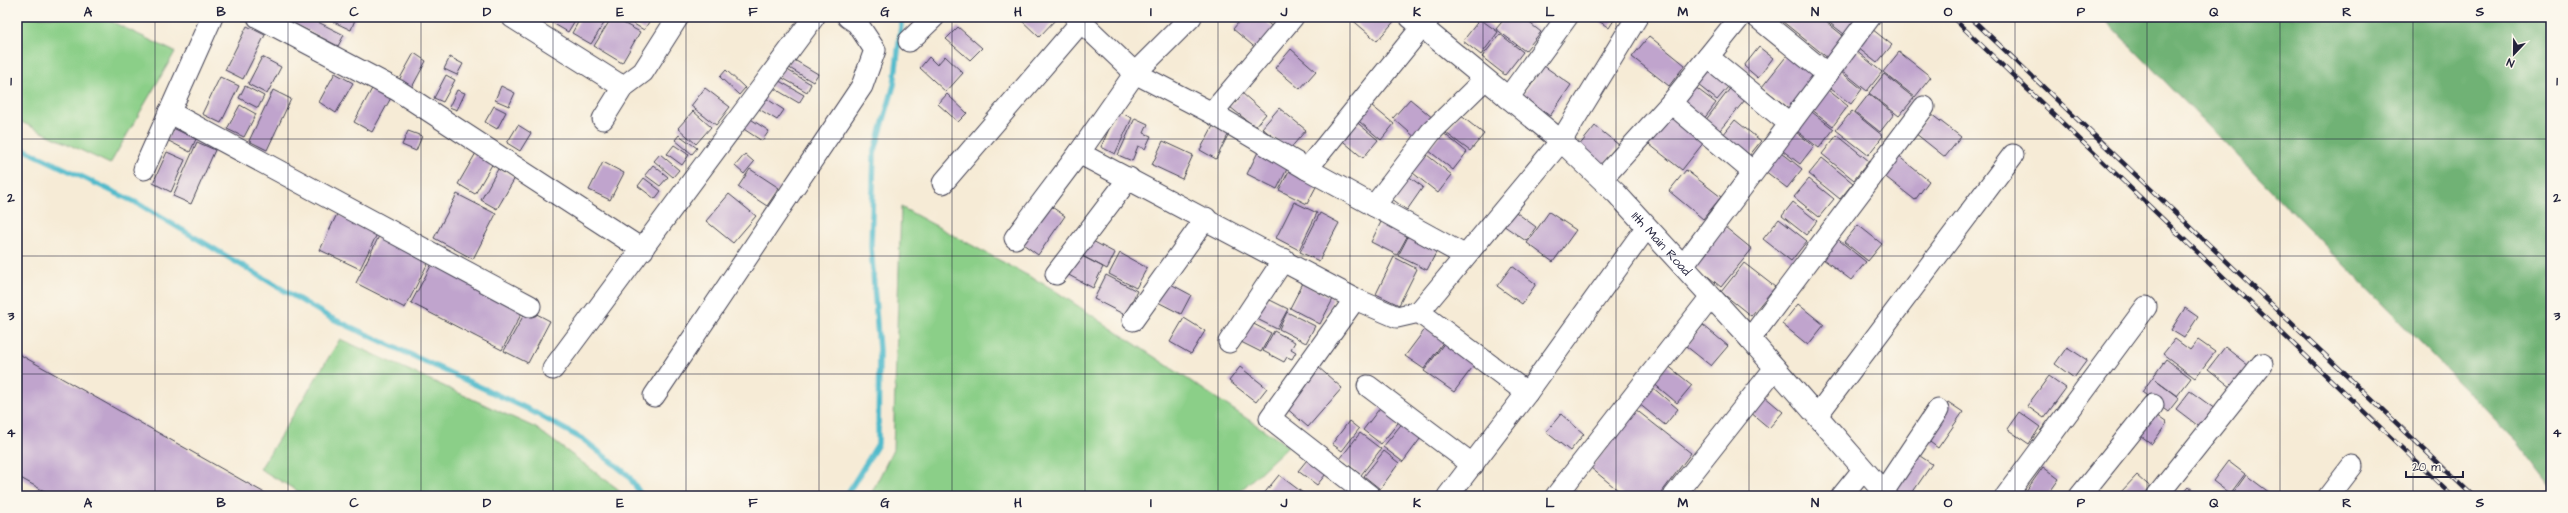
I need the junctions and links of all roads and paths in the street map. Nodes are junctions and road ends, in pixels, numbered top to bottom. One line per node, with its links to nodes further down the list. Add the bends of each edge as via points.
1 (212, 17): 26 (street)
2 (258, 17): 43 (street, via 396,90)
3 (512, 17): 22 (street)
4 (678, 17): 22 (street, via 643,72)
5 (814, 17): 43 (street)
6 (848, 17): 61 (street, via 857,23 875,50 862,86)
7 (934, 17): 17 (street)
8 (1191, 17): 19 (street)
9 (1293, 17): 27 (street)
10 (1567, 17): 23 (street)
11 (1637, 17): 30 (street)
12 (1740, 17): 18 (street)
13 (1757, 17): 20 (street)
14 (1870, 17): 20 (street)
15 (1079, 19): 19 (street); 38 (street)
16 (1421, 20): 21 (street, 11th Main Road); 34 (street)
17 (909, 41)
18 (1708, 57): 24 (street); 29 (street)
19 (1135, 73): 27 (street); 31 (street)
20 (1827, 74): 29 (street)
21 (1484, 80): 23 (street, 11th Main Road); 39 (street, via 1431,132)
22 (623, 87): 28 (street)
23 (1508, 98): 30 (street, 11th Main Road)
24 (1671, 103): 35 (street); 37 (street)
25 (1924, 107): 54 (street)
26 (169, 112): 33 (street); 50 (street)
27 (1212, 113): 34 (street)
28 (603, 119)
29 (1790, 124): 35 (street)
30 (1561, 141): 37 (street, 11th Main Road); 44 (street)
31 (1079, 153): 36 (street); 42 (street)
32 (2013, 155): 64 (street)
33 (144, 169)
34 (1307, 169): 39 (street)
35 (1753, 172): 46 (street)
36 (1129, 178): 40 (street); 47 (street)
37 (1602, 179): 41 (street, 11th Main Road)
38 (943, 183)
39 (1374, 206): 44 (street)
40 (1206, 218): 45 (street); 53 (street)
41 (1646, 228): 46 (street, 11th Main Road); 60 (street)
42 (1014, 238)
43 (643, 250): 58 (street)
44 (1464, 255): 52 (street)
45 (1284, 260): 49 (street); 55 (street)
46 (1683, 266): 48 (street, 11th Main Road)
47 (1056, 274)
48 (1710, 298): 54 (street, 11th Main Road); 71 (street)
49 (1355, 299): 52 (street, via 1397,317); 69 (street, via 1270,418)
50 (530, 306)
51 (2146, 307): 74 (street)
52 (1419, 312): 60 (street)
53 (1133, 320)
54 (1750, 339): 57 (street, 11th Main Road)
55 (1229, 342)
56 (2262, 364): 76 (street)
57 (1775, 368): 64 (street, 11th Main Road); 72 (street)
58 (553, 369)
59 (1368, 386): 65 (street)
60 (1527, 394): 65 (street)
61 (654, 396)
62 (2152, 405): 75 (street)
63 (1938, 410): 68 (street)
64 (1818, 414): 67 (street, 11th Main Road)
65 (1473, 465): 70 (street)
66 (2352, 466): 77 (street)
67 (1863, 470): 68 (street, 11th Main Road); 73 (street)
68 (1885, 494)
69 (1370, 496)
70 (1448, 496)
71 (1556, 496)
72 (1674, 496)
73 (1842, 496)
74 (2006, 496)
75 (2080, 496)
76 (2157, 496)
77 (2329, 496)

